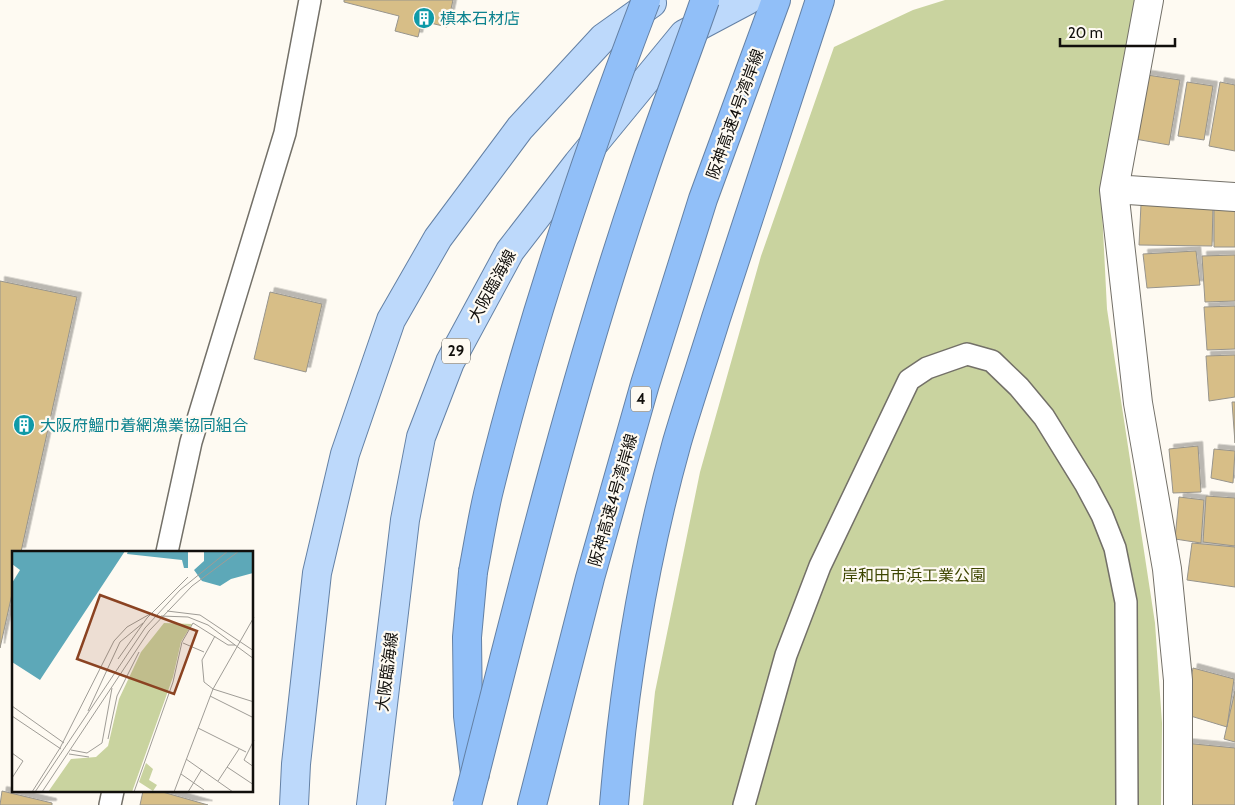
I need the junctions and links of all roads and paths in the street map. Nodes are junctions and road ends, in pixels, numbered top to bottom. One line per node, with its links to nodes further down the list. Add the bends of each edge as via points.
1 (310, 0): 11 (lane, via 285,133 191,442)
2 (646, 0): 17 (highway, bridge, via 562,235 488,496 473,572 467,637 468,716)
3 (656, 0): 14 (main road, via 603,38 520,128 438,238 391,320 345,454 317,573)
4 (706, 0): 16 (highway, bridge, via 640,182 585,359)
5 (748, 0): 15 (main road, 大阪臨海線 / 29, via 684,34 584,155 510,252 450,362 421,437 405,520)
6 (776, 0): 18 (highway, 阪神高速4号湾岸線 / 4, via 703,200 645,384 590,578)
7 (820, 0): 19 (highway, via 677,442 650,556 635,641)
8 (1149, 0): 22 (street, via 1114,190 1138,403 1167,569 1178,680)
9 (1128, 190): 10 (street)
10 (1235, 197)
11 (167, 551)
12 (113, 792): 13 (lane)
13 (110, 805)
14 (294, 805)
15 (371, 805)
16 (468, 805)
17 (479, 805)
18 (532, 805)
19 (614, 805)
20 (744, 805): 21 (lane, via 792,637 820,566 909,380 927,368 967,354 992,361 1044,417 1086,485 1115,548 1126,602)
21 (1127, 805)
22 (1178, 805)

